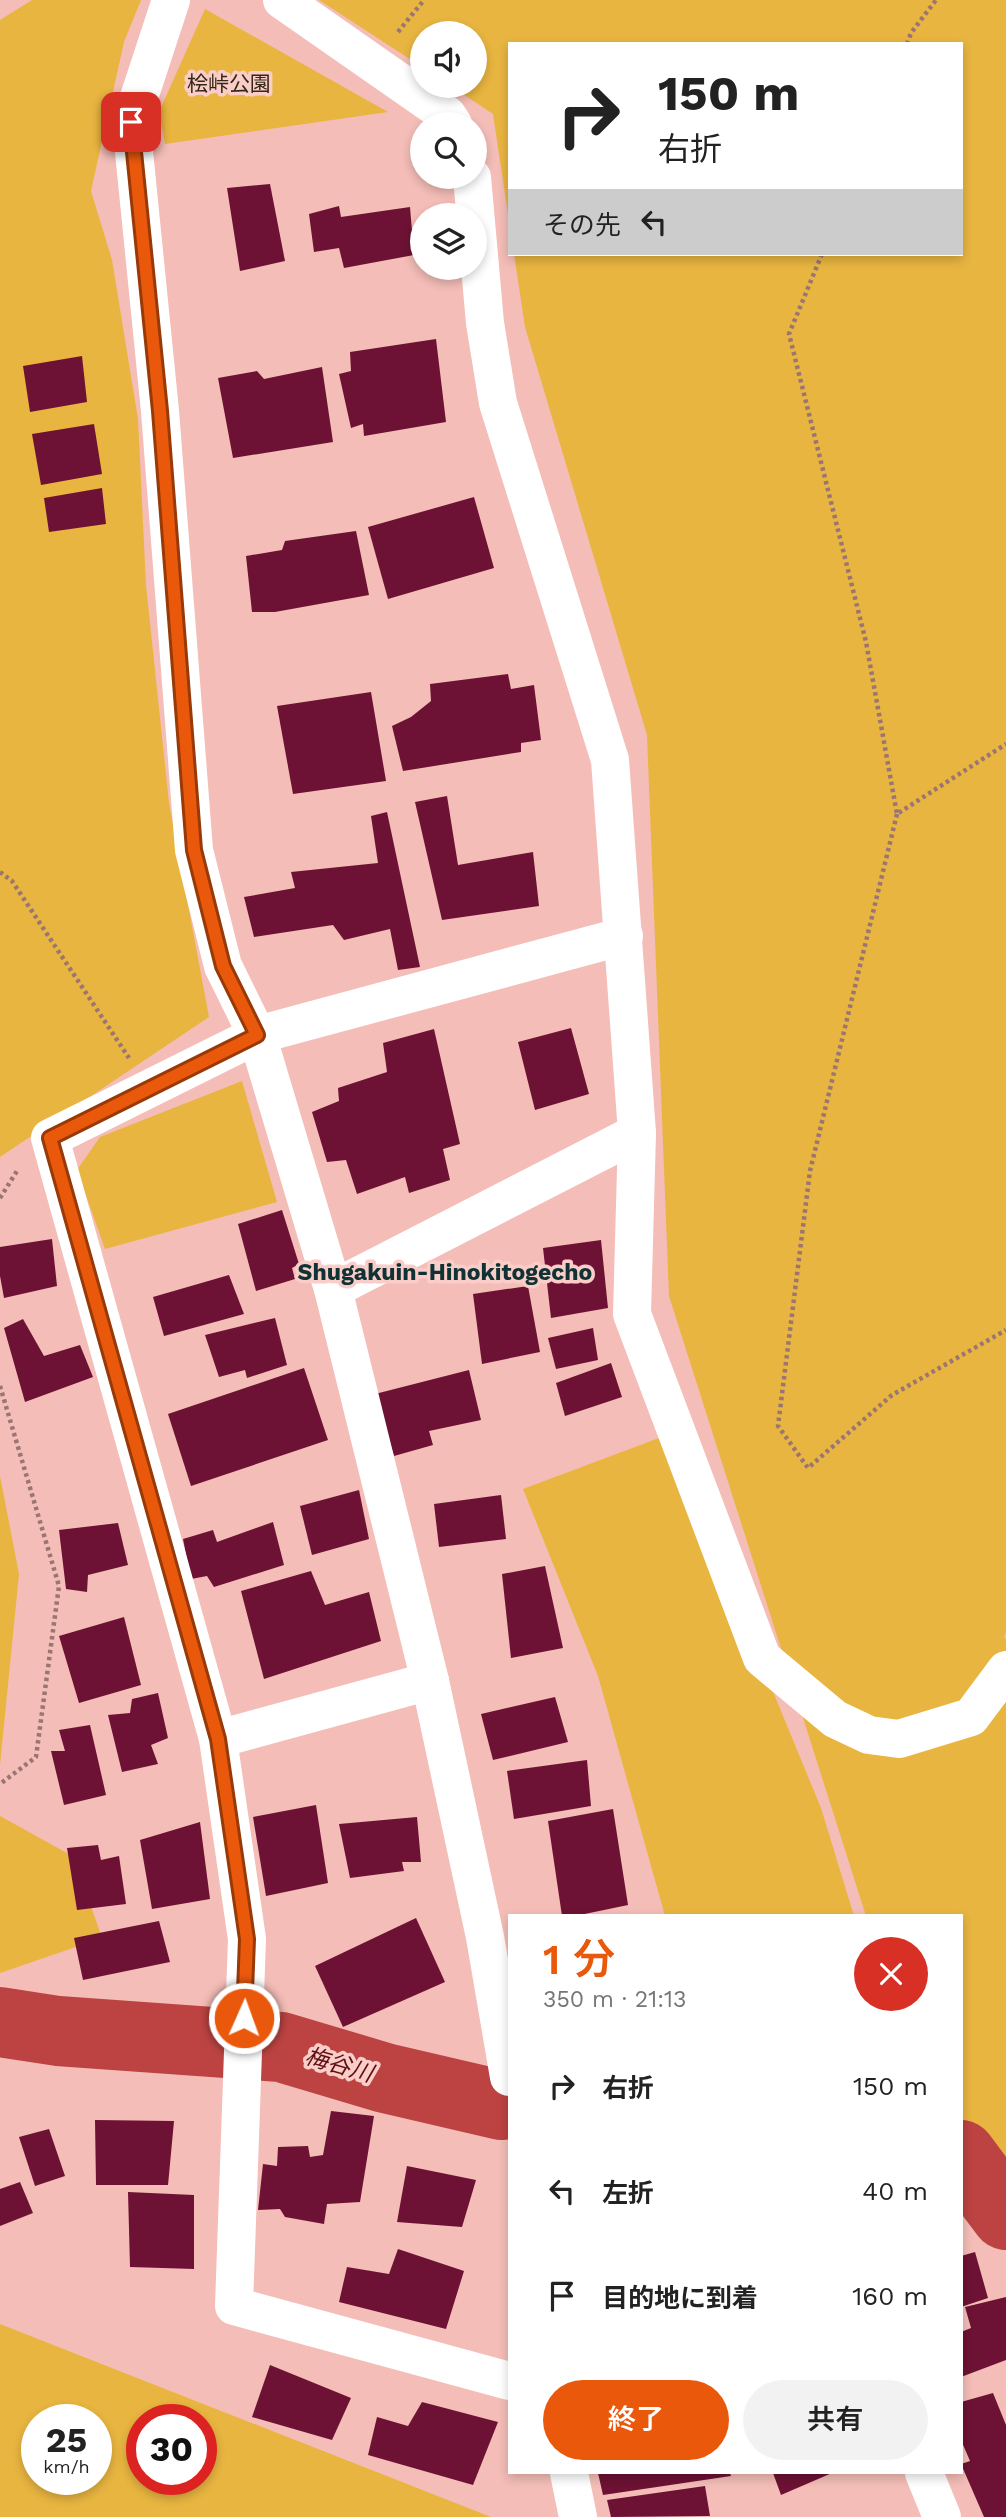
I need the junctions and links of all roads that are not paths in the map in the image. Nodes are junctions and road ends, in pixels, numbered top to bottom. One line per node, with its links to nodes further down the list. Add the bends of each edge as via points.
1 (170, 0): 6 (street, via 131,122 160,411 194,850 223,966)
2 (282, 0): 3 (street)
3 (444, 112)
4 (473, 189): 5 (street, via 485,323 498,403 610,760)
5 (624, 936): 6 (street); 7 (street)
6 (257, 1035): 8 (street); 11 (street, via 50,1138)
7 (637, 1133): 8 (street); 9 (street, via 632,1314 761,1658 835,1719 869,1735 899,1739 971,1717)
8 (333, 1289): 10 (street)
9 (1006, 1670)
10 (430, 1681): 11 (street); 12 (street, via 485,1937)
11 (218, 1739): 13 (street, via 247,1939 234,2306)
12 (508, 2071)
13 (508, 2381)
14 (569, 2474): 16 (street)
15 (924, 2474): 17 (street)
16 (578, 2517)
17 (942, 2517)

